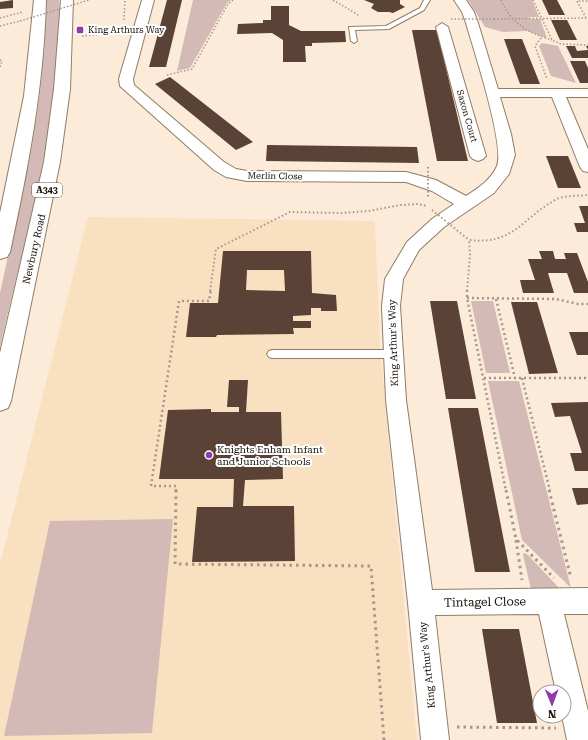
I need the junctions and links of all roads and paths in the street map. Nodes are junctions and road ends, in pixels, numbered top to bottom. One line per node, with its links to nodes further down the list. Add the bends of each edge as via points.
1 (40, 0): 40 (main road, via 31,99)
2 (66, 0): 21 (main road, Newbury Road / A343)
3 (89, 0): 19 (path, bridge)
4 (125, 0): 21 (path, via 124,32)
5 (148, 0): 37 (street, Merlin Close, via 126,79 127,86 219,166 232,173 247,176 406,177 438,186)
6 (233, 0): 28 (path, via 228,4 192,69)
7 (334, 0): 20 (path)
8 (427, 0): 20 (lane, via 425,6 416,12 387,28)
9 (460, 0): 30 (street, King Arthur's Way, via 470,16)
10 (501, 0): 17 (path)
11 (533, 0): 15 (path)
12 (588, 1): 16 (path, via 577,1)
13 (27, 11): 14 (path)
14 (0, 18)
15 (542, 18): 16 (path); 17 (path); 23 (path)
16 (587, 18)
17 (510, 19): 18 (path, bridge); 22 (path, via 525,31)
18 (447, 23): 29 (street, Saxon Court)
19 (0, 26)
20 (379, 28): 24 (lane, via 351,28)
21 (66, 38): 50 (main road, Newbury Road / A343, via 62,89 45,197)
22 (541, 38): 23 (path); 31 (path, via 535,46)
23 (552, 40): 25 (path, via 561,44)
24 (354, 41)
25 (588, 45)
26 (0, 60): 27 (path)
27 (0, 67)
28 (167, 74)
29 (456, 77): 30 (street, Saxon Court); 33 (street, Saxon Court)
30 (490, 85): 31 (street, Saxon Court); 37 (street, King Arthur's Way, via 506,145 505,165 488,189)
31 (555, 93): 32 (street, Saxon Court); 35 (street)
32 (588, 93)
33 (478, 156)
34 (428, 167): 38 (path, bridge)
35 (588, 167)
36 (588, 195): 39 (path, via 556,199 511,233 495,240)
37 (466, 204): 45 (street, King Arthur's Way, via 452,212 413,246 394,279)
38 (428, 206): 39 (path, bridge); 57 (path, via 400,205 341,213 290,212 216,249 209,301 179,302 151,486 176,486 175,564 371,566)
39 (469, 240): 41 (path, via 472,254)
40 (0, 252)
41 (468, 298): 42 (path); 46 (path)
42 (496, 299): 43 (path, via 556,299); 47 (path)
43 (588, 304)
44 (272, 354): 45 (lane)
45 (392, 354): 54 (street, King Arthur's Way)
46 (484, 378): 47 (path); 51 (path)
47 (515, 378): 48 (path)
48 (522, 378): 49 (path); 53 (path)
49 (588, 378)
50 (0, 401)
51 (516, 539): 52 (path); 53 (path)
52 (537, 602): 53 (street, Tintagel Close); 54 (street, Tintagel Close); 56 (street)
53 (583, 602)
54 (421, 603): 55 (street, King Arthur's Way)
55 (434, 734): 56 (path)
56 (580, 734)
57 (384, 740)

